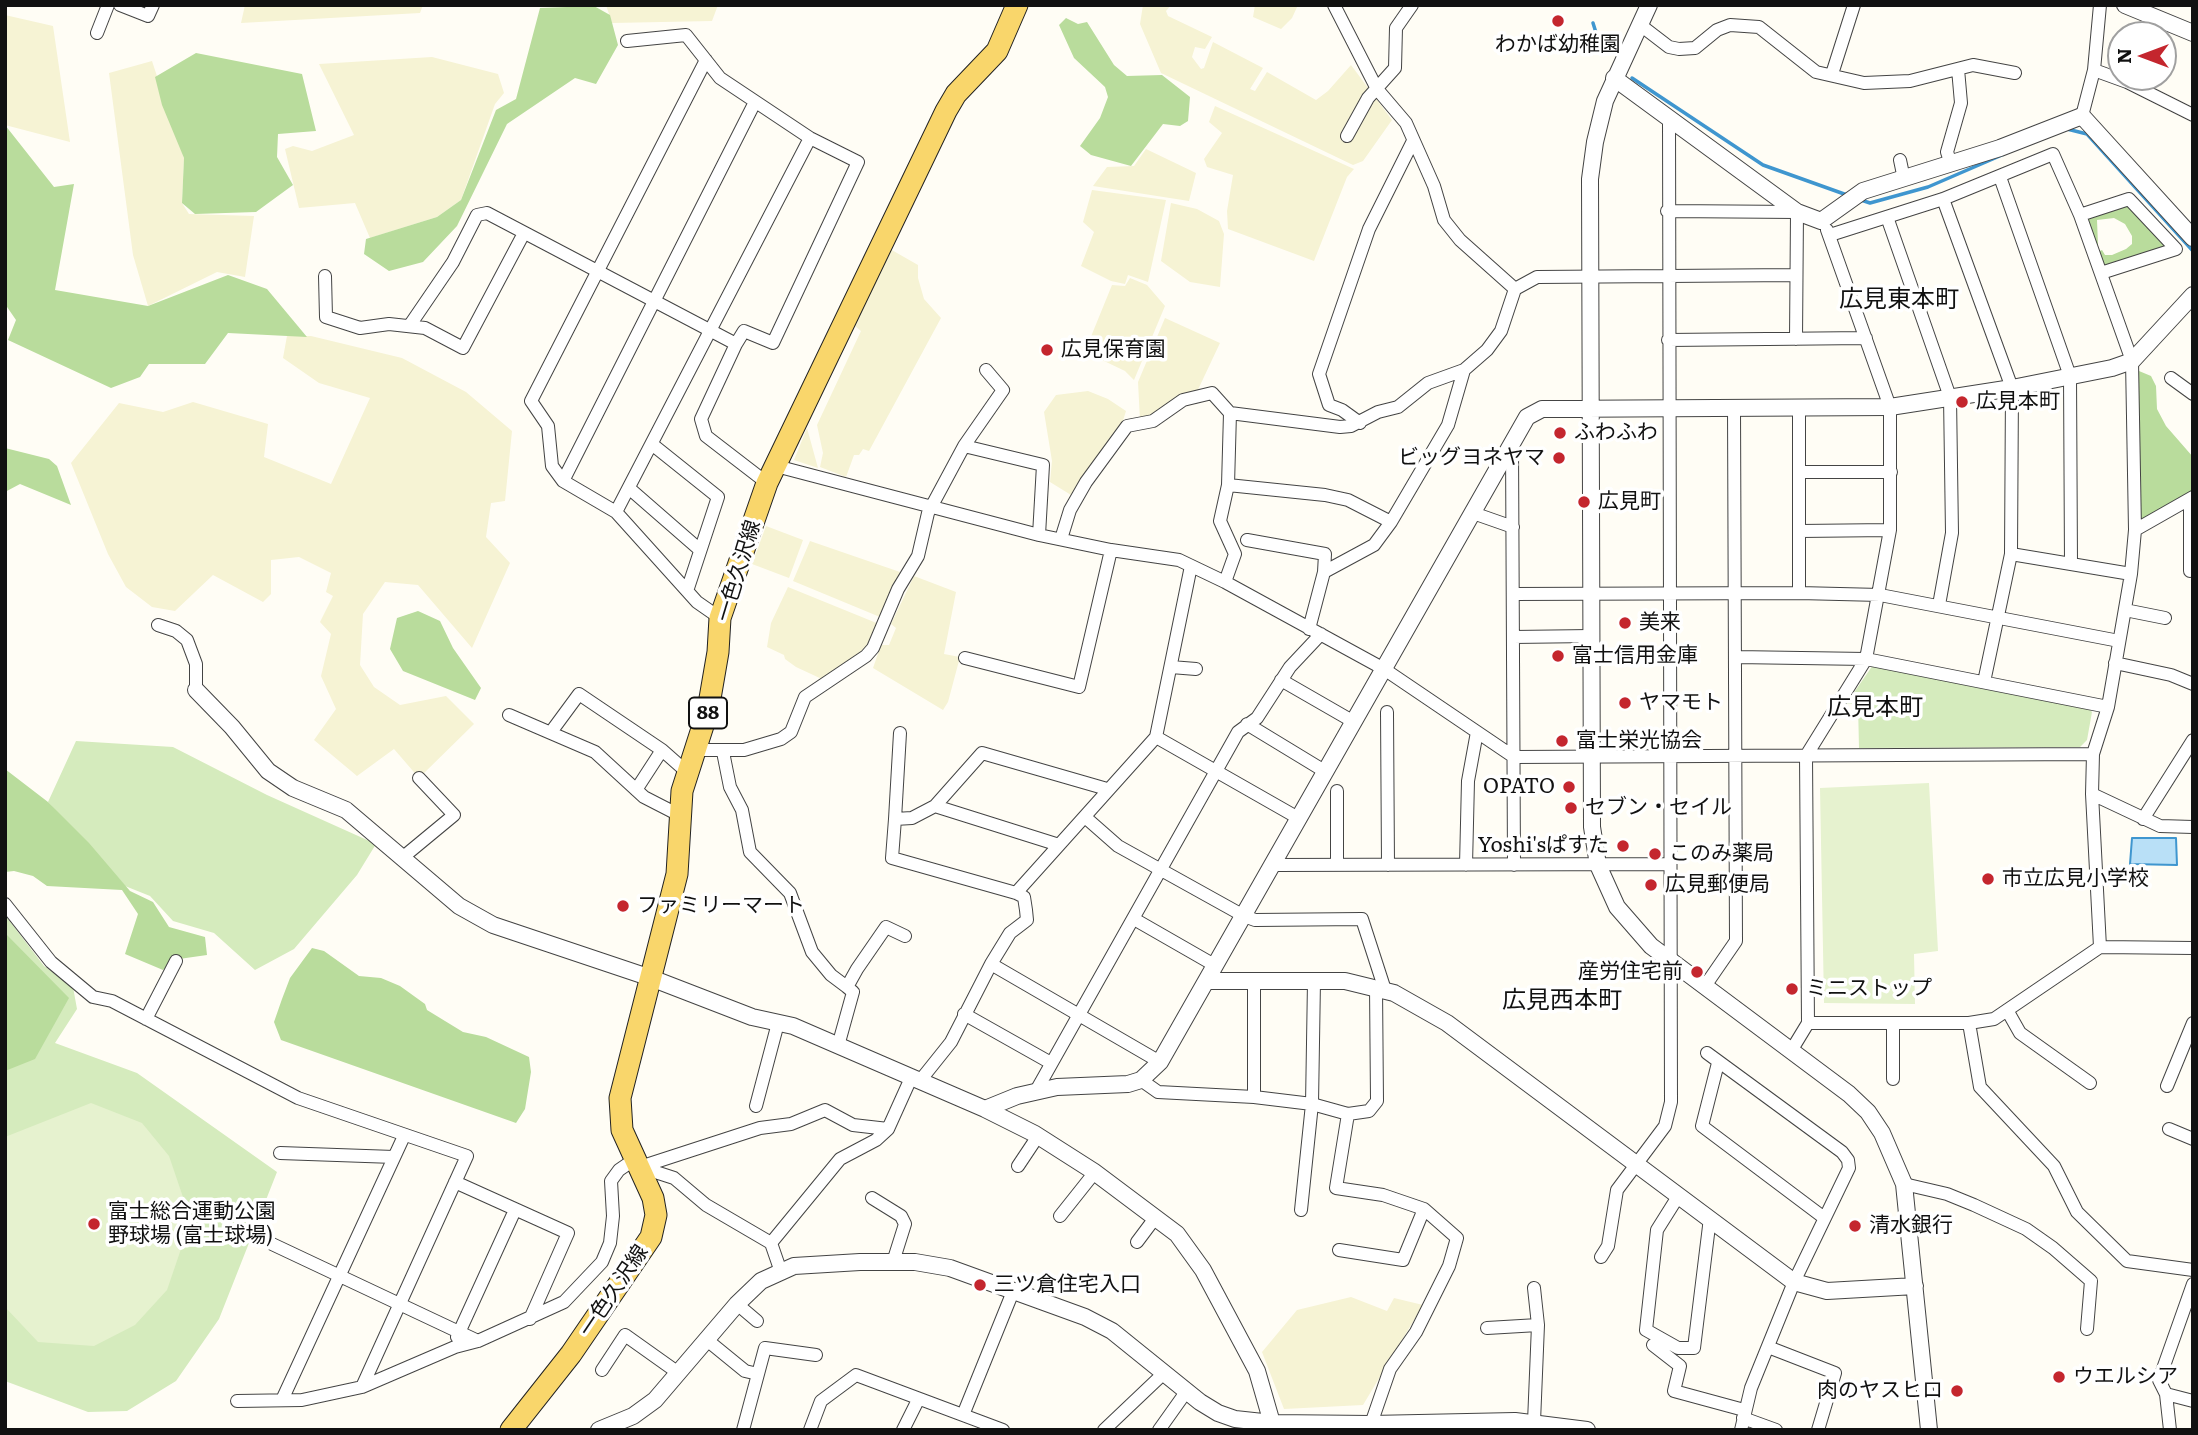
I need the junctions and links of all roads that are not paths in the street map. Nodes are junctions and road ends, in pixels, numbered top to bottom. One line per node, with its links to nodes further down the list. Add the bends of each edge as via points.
1 (108, 5): 12 (street)
2 (120, 5): 3 (street, via 148,16)
3 (153, 5)
4 (1017, 5): 77 (main road, 一色久沢線 / 88, via 998,51 956,94 946,111)
5 (1334, 5): 21 (street)
6 (1412, 5): 21 (street, via 1396,28 1395,68)
7 (1649, 5): 11 (street)
8 (1854, 5): 19 (street)
9 (2100, 5): 17 (street)
10 (2125, 5): 13 (street)
11 (1639, 24): 19 (street, via 1669,47 1679,49 1695,48 1730,25 1759,27 1816,72); 20 (street)
12 (97, 33)
13 (2193, 33)
14 (627, 41): 15 (street, via 686,35)
15 (706, 60): 22 (street, via 720,78); 42 (street)
16 (1958, 69): 18 (street, via 1973,65); 19 (street, via 1910,81 1864,83); 30 (street, via 1961,103 1947,152)
17 (2094, 70): 23 (street); 24 (street)
18 (2015, 73)
19 (1832, 74)
20 (1614, 78): 25 (street); 46 (street, via 1595,142 1590,179)
21 (1377, 89): 26 (street); 28 (street, via 1406,123)
22 (755, 102): 27 (street); 50 (street)
23 (2193, 115)
24 (2081, 116): 30 (street); 41 (street)
25 (1668, 118): 34 (street); 35 (street)
26 (1347, 136)
27 (810, 138): 52 (street); 56 (street, via 858,162 773,343 744,331)
28 (1413, 141): 48 (street, via 1444,220); 71 (street, via 1369,229 1319,374 1329,405)
29 (1900, 160): 32 (street)
30 (1951, 164): 32 (street)
31 (2000, 177): 33 (street); 36 (street, via 2053,154); 60 (street)
32 (1904, 179): 38 (street, via 1863,191)
33 (1943, 199): 37 (street); 62 (street)
34 (1667, 211): 35 (street); 47 (street)
35 (1797, 212): 38 (street); 44 (street)
36 (2080, 215): 43 (street); 43 (street, via 2129,200 2176,249)
37 (1887, 217): 40 (street); 64 (street)
38 (1821, 221): 40 (street)
39 (524, 233): 42 (street); 51 (street, via 487,214 477,215 453,262); 51 (street, via 463,348)
40 (1830, 235): 53 (street)
41 (2193, 238)
42 (598, 270): 50 (street); 78 (street, via 531,401 548,425 552,466)
43 (2101, 273): 57 (street)
44 (1796, 275): 47 (street); 54 (street)
45 (325, 276): 51 (street, via 326,317 360,328)
46 (1590, 276): 47 (street); 48 (street, via 1536,277); 69 (street)
47 (1668, 276): 55 (street)
48 (1515, 289): 59 (street, via 1501,331)
49 (2193, 295): 57 (street)
50 (655, 299): 52 (street); 78 (street)
51 (410, 325)
52 (712, 328): 56 (street); 73 (street)
53 (1866, 338): 54 (street); 65 (street)
54 (1796, 339): 55 (street)
55 (1668, 340): 66 (street)
56 (736, 344): 77 (street, via 701,419 706,436)
57 (2132, 361): 60 (street); 88 (street)
58 (986, 370): 74 (street, via 1003,390)
59 (1464, 370): 71 (street, via 1428,383 1398,407); 85 (street, via 1448,425)
60 (2070, 376): 62 (street); 96 (street)
61 (2171, 379): 63 (street)
62 (2012, 388): 64 (street); 95 (street)
63 (2193, 394)
64 (1950, 397): 65 (street); 109 (street, via 1952,533)
65 (1890, 407): 68 (street); 75 (street)
66 (1667, 408): 67 (street); 69 (street); 105 (street)
67 (1734, 408): 68 (street); 106 (street)
68 (1799, 408): 76 (street)
69 (1590, 409): 72 (street, via 1542,409 1527,417); 107 (street)
70 (1230, 413): 71 (street, via 1340,427); 79 (street); 91 (street, via 1212,393 1182,400 1153,421 1127,425 1086,482)
71 (1360, 423)
72 (1512, 442): 84 (street); 86 (street)
73 (653, 445): 80 (street); 93 (street, via 718,497)
74 (964, 446): 82 (street); 90 (street, via 1043,465)
75 (1891, 471): 76 (street); 87 (street)
76 (1799, 472): 89 (street)
77 (772, 474): 82 (street); 112 (main road, 一色久沢線 / 88)
78 (563, 481): 83 (street)
79 (1228, 485): 85 (street, via 1336,498); 101 (street, via 1220,521 1235,554)
80 (630, 489): 83 (street); 93 (street)
81 (2191, 499): 88 (street); 98 (street)
82 (931, 508): 90 (street); 142 (street, via 918,556 873,648 805,696 792,732 757,746)
83 (616, 512): 102 (street)
84 (1473, 513): 86 (street); 125 (street)
85 (1391, 522): 99 (street, via 1374,545)
86 (1513, 527): 104 (street)
87 (1890, 530): 89 (street); 108 (street)
88 (2135, 530): 100 (street)
89 (1800, 531): 103 (street)
90 (1039, 535): 91 (street)
91 (1061, 539): 94 (street)
92 (1247, 540): 99 (street, via 1325,554)
93 (700, 551): 102 (street)
94 (1111, 551): 97 (street, via 1179,560); 120 (street, via 1079,687)
95 (2011, 554): 96 (street); 111 (street)
96 (2071, 564): 100 (street)
97 (1191, 566): 101 (street); 123 (street)
98 (2190, 571)
99 (1324, 572): 115 (street)
100 (2131, 574): 110 (street)
101 (1225, 582): 115 (street)
102 (687, 591): 112 (street)
103 (1799, 593): 106 (street); 108 (street)
104 (1513, 594): 107 (street); 117 (street)
105 (1668, 594): 106 (street); 107 (street); 147 (street)
106 (1732, 594): 119 (street)
107 (1591, 595): 116 (street)
108 (1880, 596): 109 (street); 121 (street)
109 (1939, 606): 111 (street)
110 (2125, 610): 113 (street); 118 (street)
111 (1996, 617): 118 (street); 127 (street)
112 (720, 618): 141 (main road, 一色久沢線 / 88, via 719,652)
113 (2165, 618)
114 (158, 625): 129 (street, via 187,640 196,664)
115 (1315, 632): 125 (street); 126 (street)
116 (1591, 636): 117 (street); 146 (street)
117 (1513, 637): 145 (street)
118 (2119, 641): 122 (street)
119 (1736, 657): 121 (street); 148 (street)
120 (965, 658)
121 (1866, 659): 127 (street); 144 (street)
122 (2115, 663): 128 (street); 130 (street)
123 (1171, 667): 124 (street); 138 (street)
124 (1196, 669)
125 (1384, 669): 133 (street); 136 (street)
126 (1281, 680): 133 (street); 134 (street, via 1257,718)
127 (1984, 682): 130 (street)
128 (2193, 684)
129 (196, 690): 165 (street, via 268,771 293,788 346,810)
130 (2108, 707): 143 (street)
131 (1387, 712): 168 (street)
132 (509, 715): 135 (street)
133 (1354, 722): 150 (street)
134 (1247, 724): 149 (street); 150 (street)
135 (551, 732): 140 (street, via 579,694); 154 (street, via 595,752)
136 (1477, 732): 145 (street); 169 (street, via 1468,781)
137 (900, 733): 162 (street)
138 (1156, 737): 149 (street); 153 (street)
139 (2193, 740): 161 (street)
140 (662, 750): 151 (street); 154 (street)
141 (696, 750): 142 (street); 151 (main road, 一色久沢線 / 88)
142 (723, 751): 189 (street, via 750,852 790,893 812,952)
143 (2093, 754): 144 (street); 156 (street)
144 (1806, 756): 148 (street); 197 (street)
145 (1514, 757): 146 (street); 170 (street)
146 (1591, 757): 147 (street); 171 (street, via 1592,827)
147 (1669, 757): 148 (street); 166 (street)
148 (1736, 757): 190 (street, via 1736,941)
149 (1216, 772): 160 (street); 173 (street)
150 (1326, 772): 160 (street)
151 (688, 773): 158 (main road, 一色久沢線 / 88)
152 (419, 778): 165 (street, via 454,815)
153 (1107, 789): 157 (street, via 982,753); 159 (street)
154 (636, 790): 158 (street)
155 (1337, 791): 167 (street)
156 (2092, 794): 161 (street); 179 (street)
157 (934, 806): 162 (street, via 912,818); 164 (street)
158 (681, 816): 185 (main road, 一色久沢線 / 88, via 680,860)
159 (1085, 817): 164 (street); 173 (street, via 1118,846)
160 (1300, 819): 172 (street)
161 (2143, 819): 163 (street, via 2160,826)
162 (895, 820): 174 (street, via 892,858)
163 (2193, 827)
164 (1059, 845): 174 (street)
165 (402, 858): 185 (street, via 458,906 493,925)
166 (1670, 864): 171 (street); 181 (street)
167 (1337, 865): 168 (street); 172 (street)
168 (1388, 865): 169 (street)
169 (1466, 865): 170 (street)
170 (1514, 865): 171 (street)
171 (1598, 865): 181 (street, via 1634,930)
172 (1273, 866): 176 (street)
173 (1161, 869): 176 (street); 177 (street)
174 (1016, 893): 183 (street, via 1024,897 1027,920 1010,933)
175 (5, 904): 195 (street, via 29,939 93,997 113,1001)
176 (1244, 916): 184 (street); 191 (street, via 1255,920 1362,919)
177 (1134, 919): 184 (street); 194 (street)
178 (905, 936): 189 (street, via 886,927)
179 (2100, 947): 180 (street); 192 (street)
180 (2193, 948)
181 (1669, 959): 190 (street); 226 (street, via 1671,1102 1665,1126)
182 (176, 961): 195 (street)
183 (991, 964): 193 (street); 194 (street)
184 (1216, 966): 186 (street)
185 (651, 978): 196 (street); 225 (main road, 一色久沢線 / 88, via 620,1098 622,1129)
186 (1207, 981): 187 (street); 204 (street)
187 (1254, 981): 188 (street); 213 (street)
188 (1314, 981): 191 (street, via 1345,981); 214 (street)
189 (847, 986): 201 (street, via 853,992)
190 (1705, 986): 202 (street)
191 (1380, 989): 217 (street, via 1377,1101 1369,1111); 226 (street, via 1447,1023)
192 (2007, 1010): 199 (street, via 1994,1019); 210 (street, via 2020,1033)
193 (964, 1014): 205 (street); 208 (street, via 951,1042)
194 (1078, 1014): 204 (street); 205 (street)
195 (146, 1019): 220 (street, via 298,1098)
196 (778, 1023): 201 (street); 215 (street)
197 (1808, 1023): 198 (street); 202 (street)
198 (1893, 1023): 199 (street); 207 (street)
199 (1969, 1023): 246 (street, via 1980,1087 2054,1166 2077,1212 2127,1261)
200 (2193, 1023): 211 (street)
201 (838, 1046): 208 (street)
202 (1791, 1051): 230 (street, via 1868,1112 1894,1154)
203 (1707, 1053): 206 (street)
204 (1160, 1062): 209 (street)
205 (1051, 1063): 212 (street)
206 (1718, 1063): 237 (street, via 1702,1126); 237 (street, via 1848,1160 1849,1168)
207 (1893, 1079)
208 (915, 1080): 216 (street); 218 (street)
209 (1141, 1080): 212 (street); 213 (street, via 1158,1092)
210 (2090, 1083)
211 (2167, 1086)
212 (1036, 1091): 216 (street)
213 (1254, 1097): 214 (street)
214 (1312, 1104): 217 (street); 235 (street)
215 (756, 1106)
216 (985, 1109): 221 (street)
217 (1348, 1114): 233 (street, via 1336,1188 1384,1195)
218 (888, 1129): 225 (street, via 853,1125 825,1110 791,1124); 241 (street, via 840,1158)
219 (2169, 1129): 222 (street)
220 (404, 1136): 224 (street); 229 (street, via 467,1156)
221 (1038, 1136): 227 (street); 228 (street)
222 (2193, 1139)
223 (280, 1153): 224 (street)
224 (394, 1157): 248 (street)
225 (638, 1163): 241 (street, via 674,1178 706,1205); 256 (street, via 619,1170 611,1181 610,1243 602,1262 564,1302); 286 (main road, 一色久沢線 / 88, via 656,1215 651,1237 571,1354)
226 (1636, 1164): 231 (street); 244 (street, via 1617,1191 1611,1233)
227 (1018, 1166)
228 (1095, 1172): 236 (street); 239 (street)
229 (455, 1182): 234 (street); 255 (street)
230 (1904, 1184): 251 (street); 260 (street, via 1975,1205 2026,1229 2053,1248 2091,1281)
231 (1679, 1195): 238 (street); 238 (street, via 1657,1230 1646,1329 1678,1348 1694,1348)
232 (872, 1198): 245 (street, via 901,1216 905,1224)
233 (1424, 1209): 243 (street, via 1403,1260); 282 (street, via 1457,1238 1449,1266 1416,1332 1390,1369)
234 (515, 1210): 256 (street, via 568,1233); 261 (street)
235 (1301, 1210)
236 (1060, 1216)
237 (1823, 1217): 249 (street)
238 (1710, 1218): 249 (street)
239 (1155, 1219): 240 (street); 283 (street, via 1177,1234 1224,1304 1257,1371)
240 (1137, 1242)
241 (771, 1243): 247 (street)
242 (272, 1244): 248 (street)
243 (1339, 1250)
244 (1601, 1257)
245 (893, 1262): 247 (street, via 807,1265); 253 (street, via 950,1268)
246 (2193, 1270)
247 (781, 1272): 254 (street, via 761,1282)
248 (339, 1276): 255 (street); 275 (street)
249 (1794, 1282): 251 (street, via 1827,1291); 266 (street)
250 (2193, 1284): 274 (street, via 2159,1380)
251 (1916, 1286): 295 (street)
252 (1534, 1288): 258 (street)
253 (1014, 1289): 271 (street, via 1112,1331); 279 (street)
254 (737, 1304): 257 (street); 262 (street)
255 (398, 1305): 261 (street); 272 (street)
256 (530, 1319): 263 (street)
257 (757, 1321)
258 (1538, 1325): 259 (street); 281 (street)
259 (1487, 1328)
260 (2087, 1329)
261 (459, 1331): 263 (street); 265 (street)
262 (707, 1340): 269 (street); 270 (street, via 745,1371)
263 (478, 1341): 265 (street)
264 (1653, 1345): 280 (street, via 1680,1366 1674,1391)
265 (455, 1347): 272 (street)
266 (1768, 1347): 280 (street); 294 (street, via 1835,1373)
267 (816, 1355): 270 (street, via 765,1348)
268 (602, 1370): 269 (street, via 625,1335)
269 (677, 1372): 287 (street, via 654,1400 633,1416)
270 (758, 1374): 288 (street)
271 (1163, 1374): 273 (street); 290 (street)
272 (362, 1387): 275 (street)
273 (1186, 1392): 283 (street, via 1218,1413); 291 (street)
274 (2166, 1394): 278 (street); 296 (street)
275 (282, 1400): 277 (street)
276 (918, 1400): 279 (street); 284 (street); 289 (street, via 856,1375 821,1401)
277 (237, 1401)
278 (2193, 1401)
279 (962, 1415): 285 (street)
280 (1743, 1419): 293 (street)
281 (1534, 1422): 282 (street); 292 (street)
282 (1371, 1424): 283 (street)
283 (1272, 1426)
284 (900, 1427)
285 (994, 1428)
286 (511, 1430)
287 (599, 1430)
288 (743, 1430)
289 (810, 1430)
290 (1104, 1430)
291 (1159, 1430)
292 (1587, 1430)
293 (1776, 1430)
294 (1818, 1430)
295 (1929, 1430)
296 (2170, 1430)

